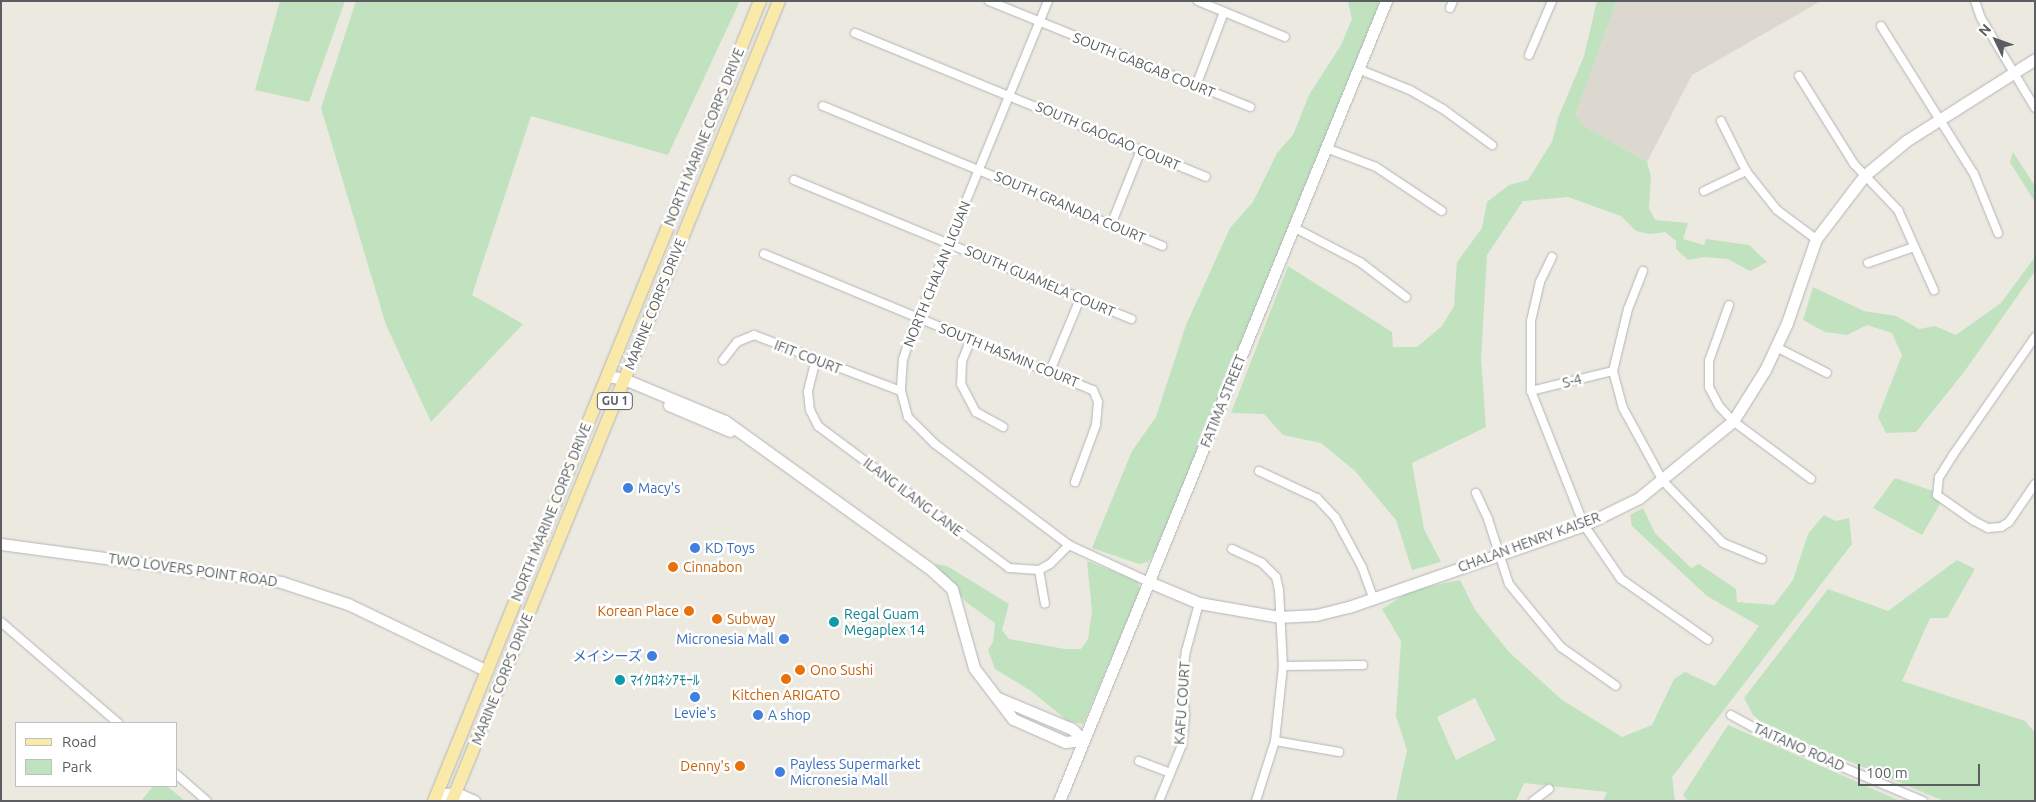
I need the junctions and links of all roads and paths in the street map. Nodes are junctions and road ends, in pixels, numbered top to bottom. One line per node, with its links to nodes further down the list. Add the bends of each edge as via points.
1 (760, 1): 61 (main road, NORTH MARINE CORPS DRIVE / GU 1)
2 (778, 1): 62 (main road, MARINE CORPS DRIVE / GU 1)
3 (989, 1): 10 (street, SOUTH GABGAB COURT)
4 (1048, 1): 10 (street, NORTH CHALAN LIGUAN)
5 (1198, 1): 9 (street)
6 (1386, 1): 16 (street, FATIMA STREET)
7 (1552, 1): 14 (street)
8 (1975, 1): 17 (street)
9 (1224, 12): 13 (street); 19 (street)
10 (1039, 22): 19 (street, SOUTH GABGAB COURT); 20 (street, NORTH CHALAN LIGUAN)
11 (1881, 26): 25 (street)
12 (855, 33): 20 (street, SOUTH GAOGAO COURT)
13 (1285, 37)
14 (1528, 55)
15 (2035, 59): 17 (street, CHALAN HENRY KAISER)
16 (1358, 69): 26 (street, via 1410,90 1443,109); 27 (street, FATIMA STREET)
17 (2012, 72): 23 (street); 25 (street, CHALAN HENRY KAISER)
18 (1799, 76): 31 (street, via 1836,137)
19 (1196, 86): 22 (street, SOUTH GABGAB COURT)
20 (1009, 96): 28 (street, SOUTH GAOGAO COURT); 29 (street, NORTH CHALAN LIGUAN)
21 (824, 106): 29 (street, SOUTH GRANADA COURT)
22 (1250, 107)
23 (2035, 108)
24 (1721, 121): 30 (street)
25 (1940, 121): 31 (street, CHALAN HENRY KAISER, via 1906,141); 38 (street, via 1974,174)
26 (1492, 145)
27 (1326, 148): 35 (street, via 1376,167); 37 (street, FATIMA STREET)
28 (1141, 150): 32 (street, SOUTH GAOGAO COURT); 36 (street)
29 (979, 169): 36 (street, SOUTH GRANADA COURT); 40 (street, NORTH CHALAN LIGUAN)
30 (1746, 171): 34 (street); 39 (street, via 1777,210)
31 (1865, 175): 39 (street, CHALAN HENRY KAISER); 42 (street, via 1898,210)
32 (1206, 177)
33 (794, 180): 40 (street, SOUTH GUAMELA COURT)
34 (1704, 191)
35 (1442, 211)
36 (1111, 225): 41 (street, SOUTH GRANADA COURT)
37 (1293, 228): 48 (street, via 1360,262); 80 (street, FATIMA STREET)
38 (1998, 233)
39 (1816, 240): 55 (street, CHALAN HENRY KAISER, via 1799,294)
40 (948, 243): 49 (street, SOUTH GUAMELA COURT); 51 (street, NORTH CHALAN LIGUAN)
41 (1162, 246)
42 (1914, 247): 45 (street); 47 (street)
43 (764, 254): 51 (street, SOUTH HASMIN COURT)
44 (1552, 257): 64 (street, via 1540,282 1531,321)
45 (1868, 263)
46 (1643, 271): 59 (street, via 1628,309)
47 (1934, 290)
48 (1406, 297)
49 (1080, 299): 52 (street, SOUTH GUAMELA COURT); 58 (street)
50 (1729, 305): 65 (street, via 1709,361 1710,387 1719,406)
51 (918, 318): 54 (street, SOUTH HASMIN COURT); 63 (street, NORTH CHALAN LIGUAN, via 903,360)
52 (1132, 319)
53 (2035, 337): 71 (street, via 1940,477 1937,495 1960,514 1988,528 2001,527 2009,522)
54 (971, 339): 58 (street, SOUTH HASMIN COURT); 66 (street, via 962,361 961,384 976,412)
55 (1776, 347): 60 (street); 65 (street, CHALAN HENRY KAISER)
56 (816, 359): 57 (street, IFIT COURT, via 754,336 737,342); 63 (street, IFIT COURT); 79 (street, ILANG ILANG LANE, via 808,392 810,410 818,426 1009,568)
57 (723, 360)
58 (1050, 371): 70 (street, SOUTH HASMIN COURT, via 1093,390 1098,402 1096,425)
59 (1613, 371): 64 (street, S-4); 69 (street, via 1623,408)
60 (1827, 372)
61 (606, 376): 62 (street); 89 (main road, NORTH MARINE CORPS DRIVE / GU 1)
62 (623, 383): 93 (street, via 753,439 943,579 956,600 974,668 1013,719 1065,742); 100 (main road, MARINE CORPS DRIVE / GU 1)
63 (902, 391): 75 (street, NORTH CHALAN LIGUAN, via 908,417 935,444)
64 (1531, 391): 73 (street)
65 (1733, 421): 68 (street); 69 (street, CHALAN HENRY KAISER)
66 (1003, 427)
67 (1259, 471): 81 (street, via 1317,498 1335,517 1362,567)
68 (1811, 479)
69 (1663, 481): 73 (street, CHALAN HENRY KAISER, via 1638,498); 78 (street, via 1724,543)
70 (1075, 482)
71 (2035, 484)
72 (1476, 493): 77 (street)
73 (1584, 525): 77 (street, CHALAN HENRY KAISER); 86 (street, via 1621,579)
74 (1, 544): 89 (street, TWO LOVERS POINT ROAD, via 282,582 348,604)
75 (1069, 545): 79 (street, via 1050,564); 80 (street, NORTH CHALAN LIGUAN)
76 (1232, 549): 84 (street, via 1262,563 1276,576)
77 (1501, 554): 81 (street, CHALAN HENRY KAISER); 90 (street, via 1509,584 1530,613 1561,647)
78 (1762, 559)
79 (1038, 570): 82 (street)
80 (1149, 582): 83 (street, CHALAN HENRY KAISER); 93 (street, FATIMA STREET)
81 (1373, 598): 84 (street, CHALAN HENRY KAISER, via 1316,615)
82 (1045, 603)
83 (1199, 604): 84 (street, CHALAN HENRY KAISER); 97 (street, KAFU COURT, via 1186,650 1182,682 1182,745)
84 (1279, 617): 88 (street)
85 (1, 622): 92 (street)
86 (1708, 640)
87 (1363, 665): 88 (street)
88 (1283, 666): 94 (street)
89 (487, 671): 101 (main road, NORTH MARINE CORPS DRIVE / GU 1)
90 (1616, 686)
91 (1731, 715): 108 (street, TAITANO ROAD, via 1769,736)
92 (117, 722)
93 (1084, 740): 104 (street, FATIMA STREET)
94 (1275, 741): 95 (street); 106 (street)
95 (1339, 752)
96 (1139, 761): 97 (street)
97 (1170, 773): 105 (street, KAFU COURT)
98 (178, 776): 102 (street)
99 (1549, 789): 107 (street)
100 (454, 797): 101 (street); 103 (street)
101 (437, 799)
102 (207, 801)
103 (474, 801)
104 (1059, 801)
105 (1159, 801)
106 (1256, 801)
107 (1533, 801)
108 (1923, 801)

